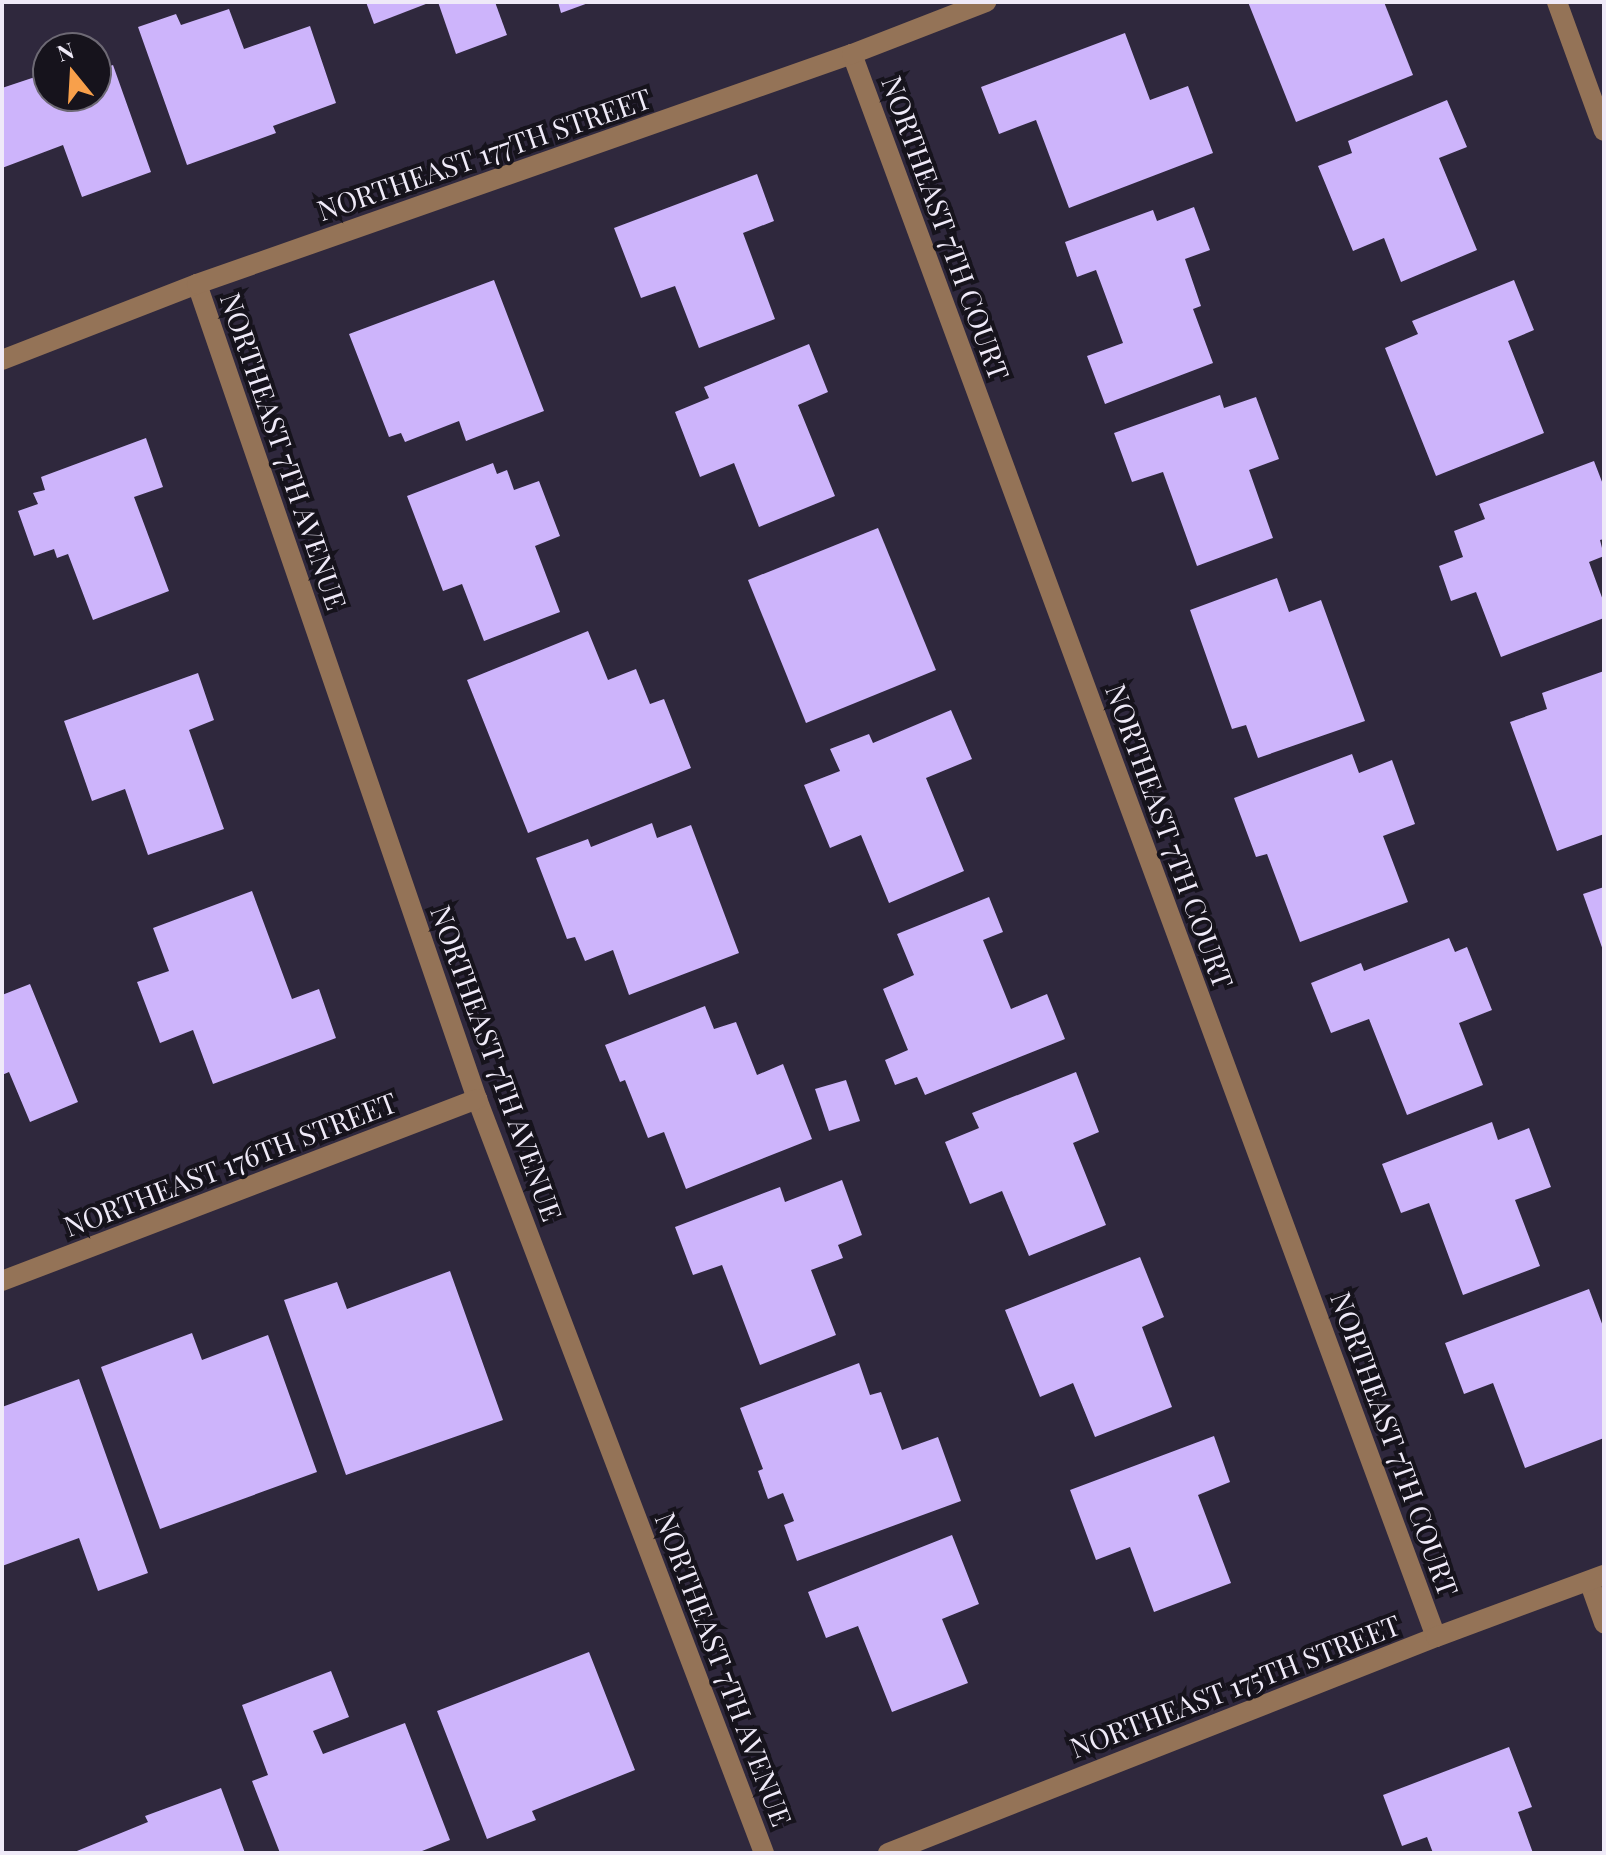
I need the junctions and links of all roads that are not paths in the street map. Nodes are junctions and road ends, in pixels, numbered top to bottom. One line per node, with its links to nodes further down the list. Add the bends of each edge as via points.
1 (986, 2): 3 (street, NORTHEAST 177TH STREET)
2 (1557, 2): 4 (street)
3 (852, 54): 5 (street, NORTHEAST 177TH STREET); 11 (street, NORTHEAST 7TH COURT)
4 (1604, 131)
5 (197, 284): 6 (street, NORTHEAST 177TH STREET); 7 (street, NORTHEAST 7TH AVENUE)
6 (2, 360)
7 (477, 1099): 8 (street, NORTHEAST 176TH STREET); 12 (street, NORTHEAST 7TH AVENUE)
8 (2, 1281)
9 (1596, 1578): 10 (street); 11 (street, NORTHEAST 175TH STREET)
10 (1604, 1623)
11 (1436, 1637): 13 (street, NORTHEAST 175TH STREET)
12 (764, 1853)
13 (888, 1853)

